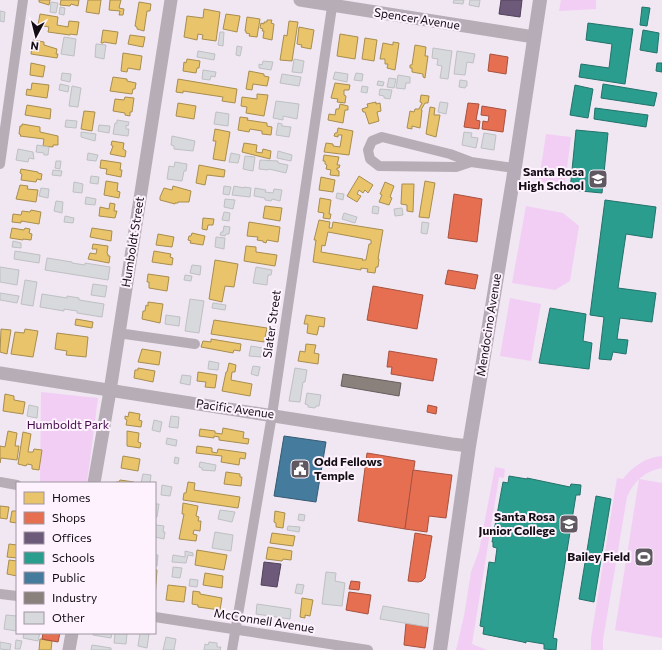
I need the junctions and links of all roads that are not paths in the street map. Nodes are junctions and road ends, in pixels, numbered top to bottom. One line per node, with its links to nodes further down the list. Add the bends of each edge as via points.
1 (23, 0): 8 (street)
2 (171, 0): 10 (street, Humboldt Street)
3 (300, 0): 5 (street, Spencer Avenue)
4 (540, 0): 6 (main road, Mendocino Avenue)
5 (332, 3): 6 (street, Spencer Avenue); 14 (street, Slater Street)
6 (534, 37): 9 (main road, Mendocino Avenue)
7 (471, 162): 7 (street, via 450,154 382,137 372,141 368,150 370,159 379,166 456,167); 9 (street)
8 (0, 164)
9 (514, 168): 15 (main road, Mendocino Avenue)
10 (118, 333): 11 (street); 13 (street, Humboldt Street)
11 (195, 344)
12 (0, 373): 13 (street, Pacific Avenue)
13 (110, 391): 14 (street, Pacific Avenue); 17 (street, Humboldt Street)
14 (272, 415): 15 (street, Pacific Avenue); 22 (street, Slater Street)
15 (469, 446): 27 (main road, Mendocino Avenue)
16 (0, 482): 18 (street)
17 (94, 482)
18 (16, 485)
19 (0, 594): 20 (street)
20 (16, 596)
21 (156, 618): 22 (street, McConnell Avenue)
22 (235, 630): 25 (street, Slater Street); 26 (street, McConnell Avenue)
23 (72, 634): 24 (street)
24 (69, 650)
25 (232, 650)
26 (368, 650)
27 (440, 650)

